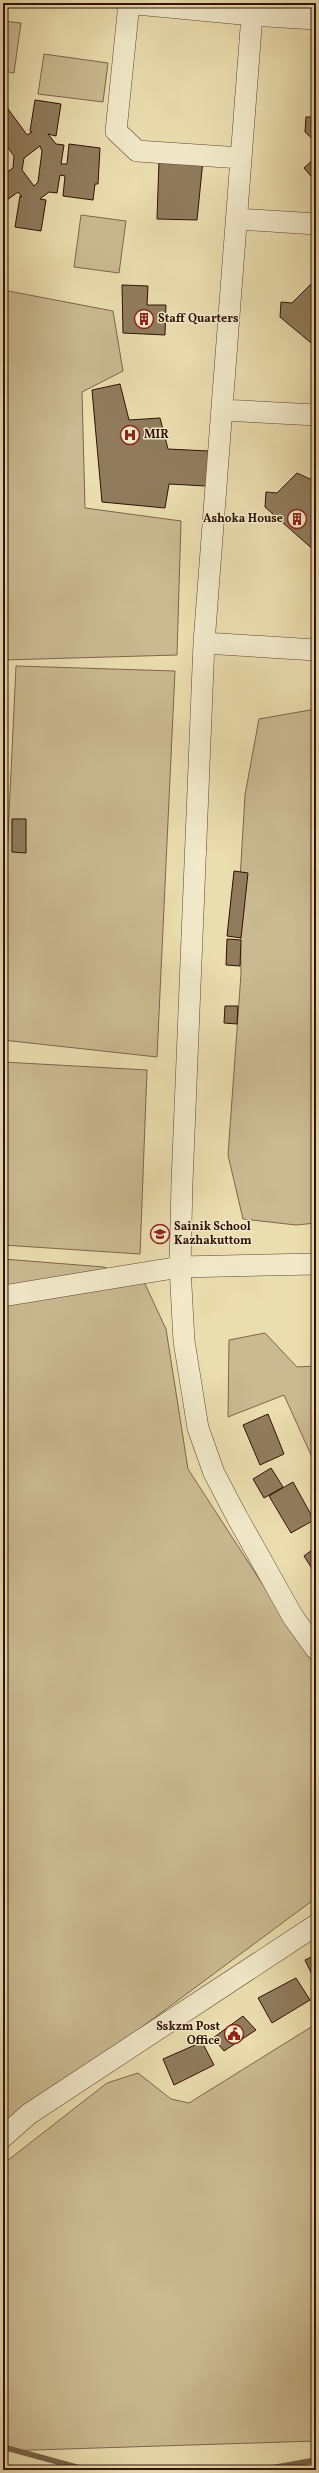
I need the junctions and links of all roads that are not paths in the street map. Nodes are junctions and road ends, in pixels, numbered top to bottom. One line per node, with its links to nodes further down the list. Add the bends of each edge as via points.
1 (126, 3): 2 (street)
2 (129, 3): 3 (street); 5 (street, via 116,131 137,151)
3 (252, 16): 4 (street); 5 (street)
4 (316, 19)
5 (241, 158): 6 (street)
6 (236, 219): 7 (street); 8 (street)
7 (316, 224)
8 (222, 410): 9 (street); 10 (street)
9 (316, 415)
10 (204, 642): 11 (street); 13 (street)
11 (316, 650)
12 (316, 1264): 13 (street)
13 (180, 1267): 14 (street); 15 (street, via 184,1341 198,1428 214,1473 292,1616)
14 (3, 1296)
15 (316, 1649)
16 (316, 1925): 17 (street, via 29,2114)
17 (3, 2137)

